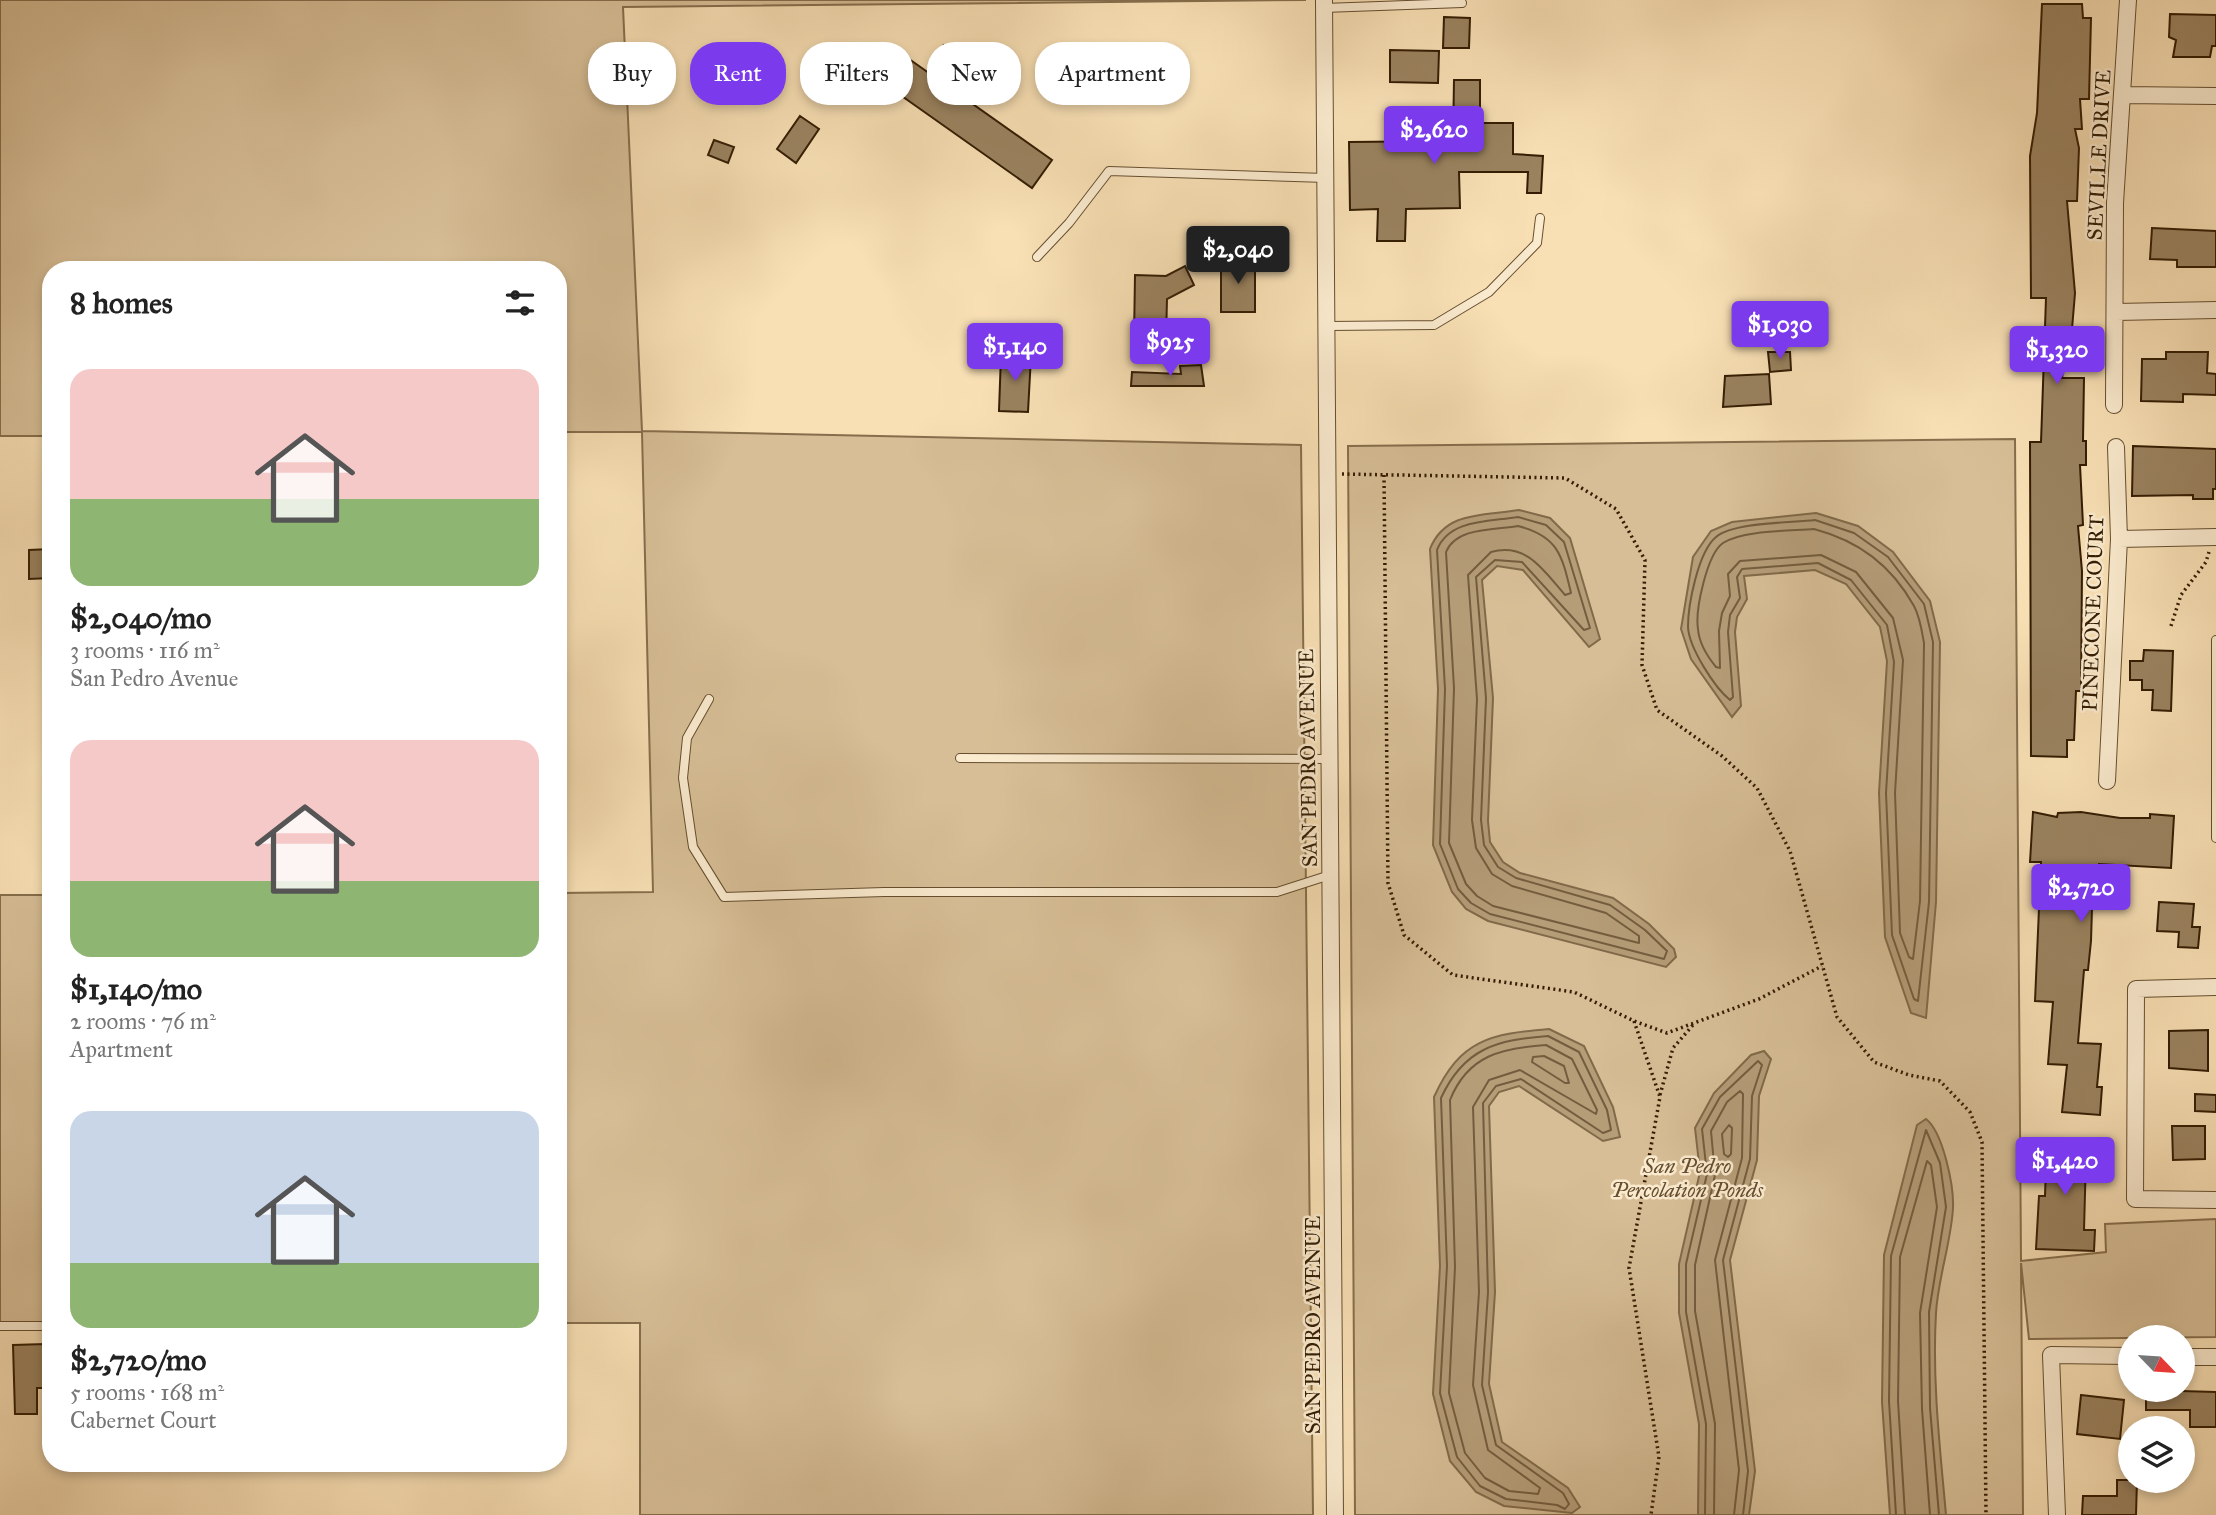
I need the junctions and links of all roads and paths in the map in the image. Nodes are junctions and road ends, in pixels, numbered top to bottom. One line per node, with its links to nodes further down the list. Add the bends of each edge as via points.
1 (2128, 0): 4 (street, SEVILLE DRIVE)
2 (1462, 3): 3 (lane)
3 (1324, 4): 6 (street, SAN PEDRO AVENUE)
4 (2122, 95): 5 (street); 10 (street, SEVILLE DRIVE, via 2115,203)
5 (2216, 96)
6 (1326, 178): 8 (lane, via 1109,171); 11 (street, SAN PEDRO AVENUE)
7 (1540, 218): 11 (lane, via 1537,243 1489,292 1434,325)
8 (1037, 257)
9 (2216, 310): 10 (street)
10 (2116, 312): 12 (street, SEVILLE DRIVE)
11 (1328, 326): 15 (street, SAN PEDRO AVENUE)
12 (2114, 405)
13 (2116, 447): 17 (street, PINECONE COURT)
14 (1384, 475): 15 (path); 26 (path, via 1565,478 1616,509 1645,560 1642,665 1657,710 1757,788 1790,851); 28 (path, via 1388,883 1404,935 1453,975 1574,992)
15 (1326, 476): 22 (street, SAN PEDRO AVENUE)
16 (2215, 537): 17 (street); 18 (path, via 2206,562 2181,595)
17 (2119, 540): 23 (street, PINECONE COURT)
18 (2171, 626)
19 (2216, 640): 24 (lane)
20 (709, 699): 25 (lane, via 687,738 683,778 692,847 724,897 884,892 1278,892)
21 (960, 758): 22 (lane)
22 (1329, 760): 25 (street, SAN PEDRO AVENUE)
23 (2107, 781)
24 (2216, 838)
25 (1330, 875): 37 (street, SAN PEDRO AVENUE)
26 (1822, 966): 29 (path, via 1759,999); 39 (path, via 1837,1017 1874,1062 1940,1081 1970,1112 1982,1142)
27 (2216, 988): 31 (street, via 2136,989 2135,1199)
28 (1633, 1021): 29 (path, via 1667,1033); 30 (path)
29 (1694, 1024): 30 (path, via 1672,1048)
30 (1660, 1097): 38 (path, via 1629,1268 1659,1457)
31 (2216, 1200)
32 (0, 1326): 33 (lane)
33 (42, 1326)
34 (2118, 1356): 40 (street, via 2051,1355)
35 (2195, 1357): 36 (street)
36 (2216, 1357)
37 (1335, 1515)
38 (1651, 1515)
39 (1986, 1515)
40 (2057, 1515)

